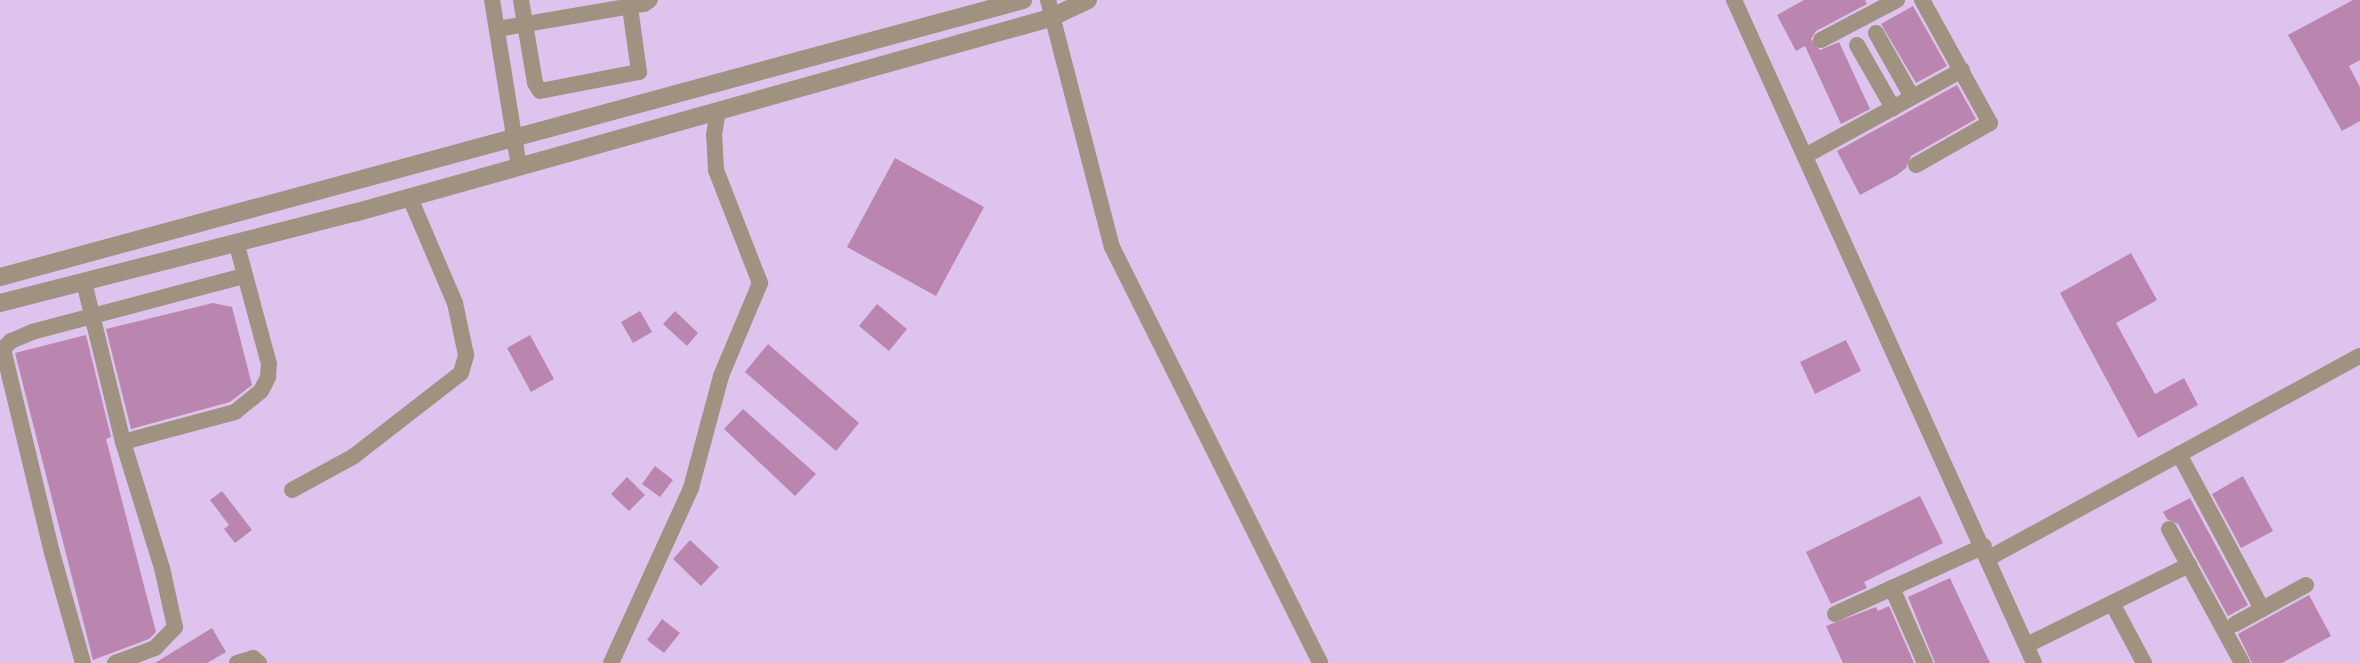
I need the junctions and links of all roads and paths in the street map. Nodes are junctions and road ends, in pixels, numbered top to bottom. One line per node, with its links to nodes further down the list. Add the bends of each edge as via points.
1 (492, 0): 12 (street)
2 (521, 0): 11 (street)
3 (650, 0): 9 (street)
4 (1023, 0): 20 (street)
5 (1088, 0): 10 (street)
6 (1734, 0): 21 (street)
7 (1896, 0): 14 (street)
8 (1923, 0): 16 (street)
9 (630, 7): 11 (street); 11 (street, via 639,72 544,91 537,89)
10 (1049, 9): 19 (street); 50 (street, via 1112,247)
11 (525, 25): 12 (street)
12 (497, 29): 20 (street)
13 (1876, 33): 17 (street)
14 (1821, 40)
15 (1857, 45): 18 (street)
16 (1962, 70): 17 (street); 22 (street, via 1990,123)
17 (1912, 98): 18 (street)
18 (1893, 108): 21 (street)
19 (718, 111): 23 (street); 49 (street, via 714,135 716,170 760,284 721,376 691,488)
20 (514, 139): 23 (street); 27 (street)
21 (1805, 156): 36 (street)
22 (1916, 165)
23 (519, 166): 24 (street)
24 (410, 198): 25 (street); 34 (street, via 455,303 466,355 461,374 354,456)
25 (236, 242): 26 (street); 28 (street)
26 (244, 276): 30 (street); 32 (street, via 269,364 268,378 261,391 235,412)
27 (0, 277)
28 (84, 282): 29 (street); 30 (street)
29 (0, 303)
30 (90, 316): 32 (street); 45 (street, via 32,332 3,349)
31 (2360, 356): 33 (street)
32 (123, 442): 46 (street, via 162,568 175,627 155,648)
33 (2179, 454): 36 (street); 41 (street)
34 (292, 490)
35 (2169, 529): 37 (street)
36 (1986, 552): 39 (street); 44 (street)
37 (2188, 565): 40 (street); 54 (street)
38 (2306, 585): 41 (street)
39 (1892, 588): 42 (street); 51 (street)
40 (2112, 603): 44 (street); 53 (street)
41 (2262, 609): 43 (street)
42 (1835, 614)
43 (2235, 624)
44 (2027, 645): 52 (street)
45 (82, 663)
46 (115, 663)
47 (237, 663): 48 (street, via 253,658)
48 (259, 663)
49 (611, 663)
50 (1320, 663)
51 (1925, 663)
52 (2034, 663)
53 (2145, 663)
54 (2242, 663)

